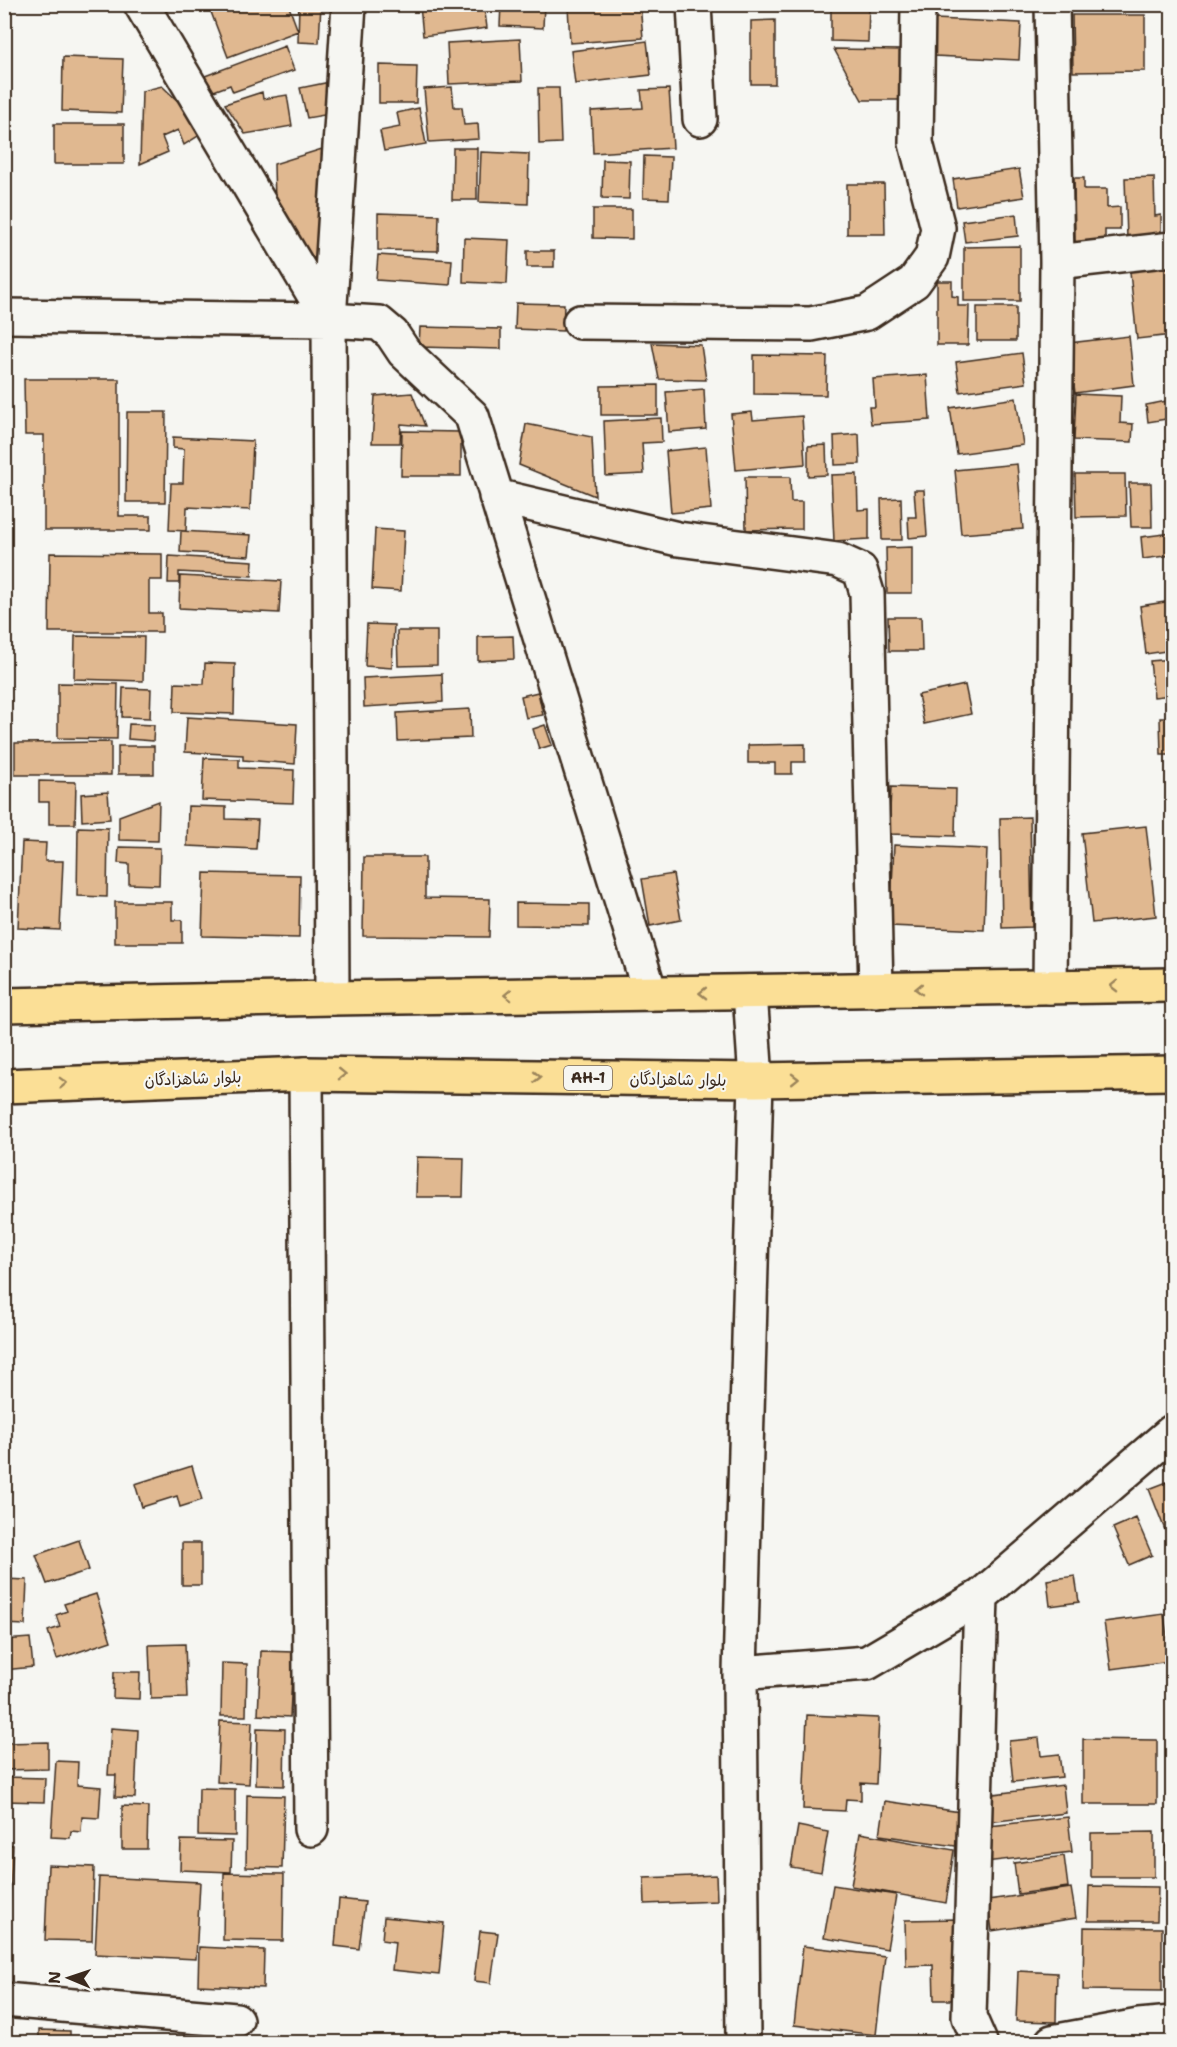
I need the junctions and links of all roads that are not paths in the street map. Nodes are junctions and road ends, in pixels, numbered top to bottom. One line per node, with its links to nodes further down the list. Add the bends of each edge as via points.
1 (141, 4): 10 (street)
2 (350, 4): 10 (street)
3 (694, 4): 6 (street)
4 (918, 4): 11 (street, via 916,143 938,228 932,257 914,282 867,313 811,324)
5 (1052, 4): 8 (street)
6 (700, 118)
7 (1173, 249): 8 (street)
8 (1057, 262): 14 (street)
9 (4, 316): 10 (street)
10 (329, 320): 12 (street, via 379,323 472,416); 18 (street)
11 (580, 322)
12 (496, 496): 15 (street, via 678,539 838,560 860,570 867,593); 17 (street)
13 (1173, 985): 14 (main road, one-way to 14)
14 (1050, 987): 15 (main road, one-way to 15)
15 (876, 990): 16 (main road)
16 (750, 992): 17 (main road, one-way to 17); 22 (street)
17 (650, 993): 18 (main road, one-way to 18)
18 (332, 998): 19 (main road)
19 (4, 1005)
20 (1173, 1073): 22 (main road, بلوار شاهزادگان / AH-1, one-way to 20)
21 (306, 1074): 22 (main road, بلوار شاهزادگان / AH-1, one-way to 22); 23 (main road, بلوار شاهزادگان / AH-1, one-way to 21); 27 (street)
22 (756, 1080): 26 (street)
23 (4, 1086)
24 (1173, 1432): 25 (street)
25 (981, 1596): 26 (street, via 867,1663); 32 (street, via 969,2017)
26 (740, 1673): 31 (street)
27 (311, 1829)
28 (4, 2000): 29 (street)
29 (236, 2020)
30 (1173, 2023): 33 (street)
31 (743, 2043)
32 (980, 2043)
33 (1052, 2043)

